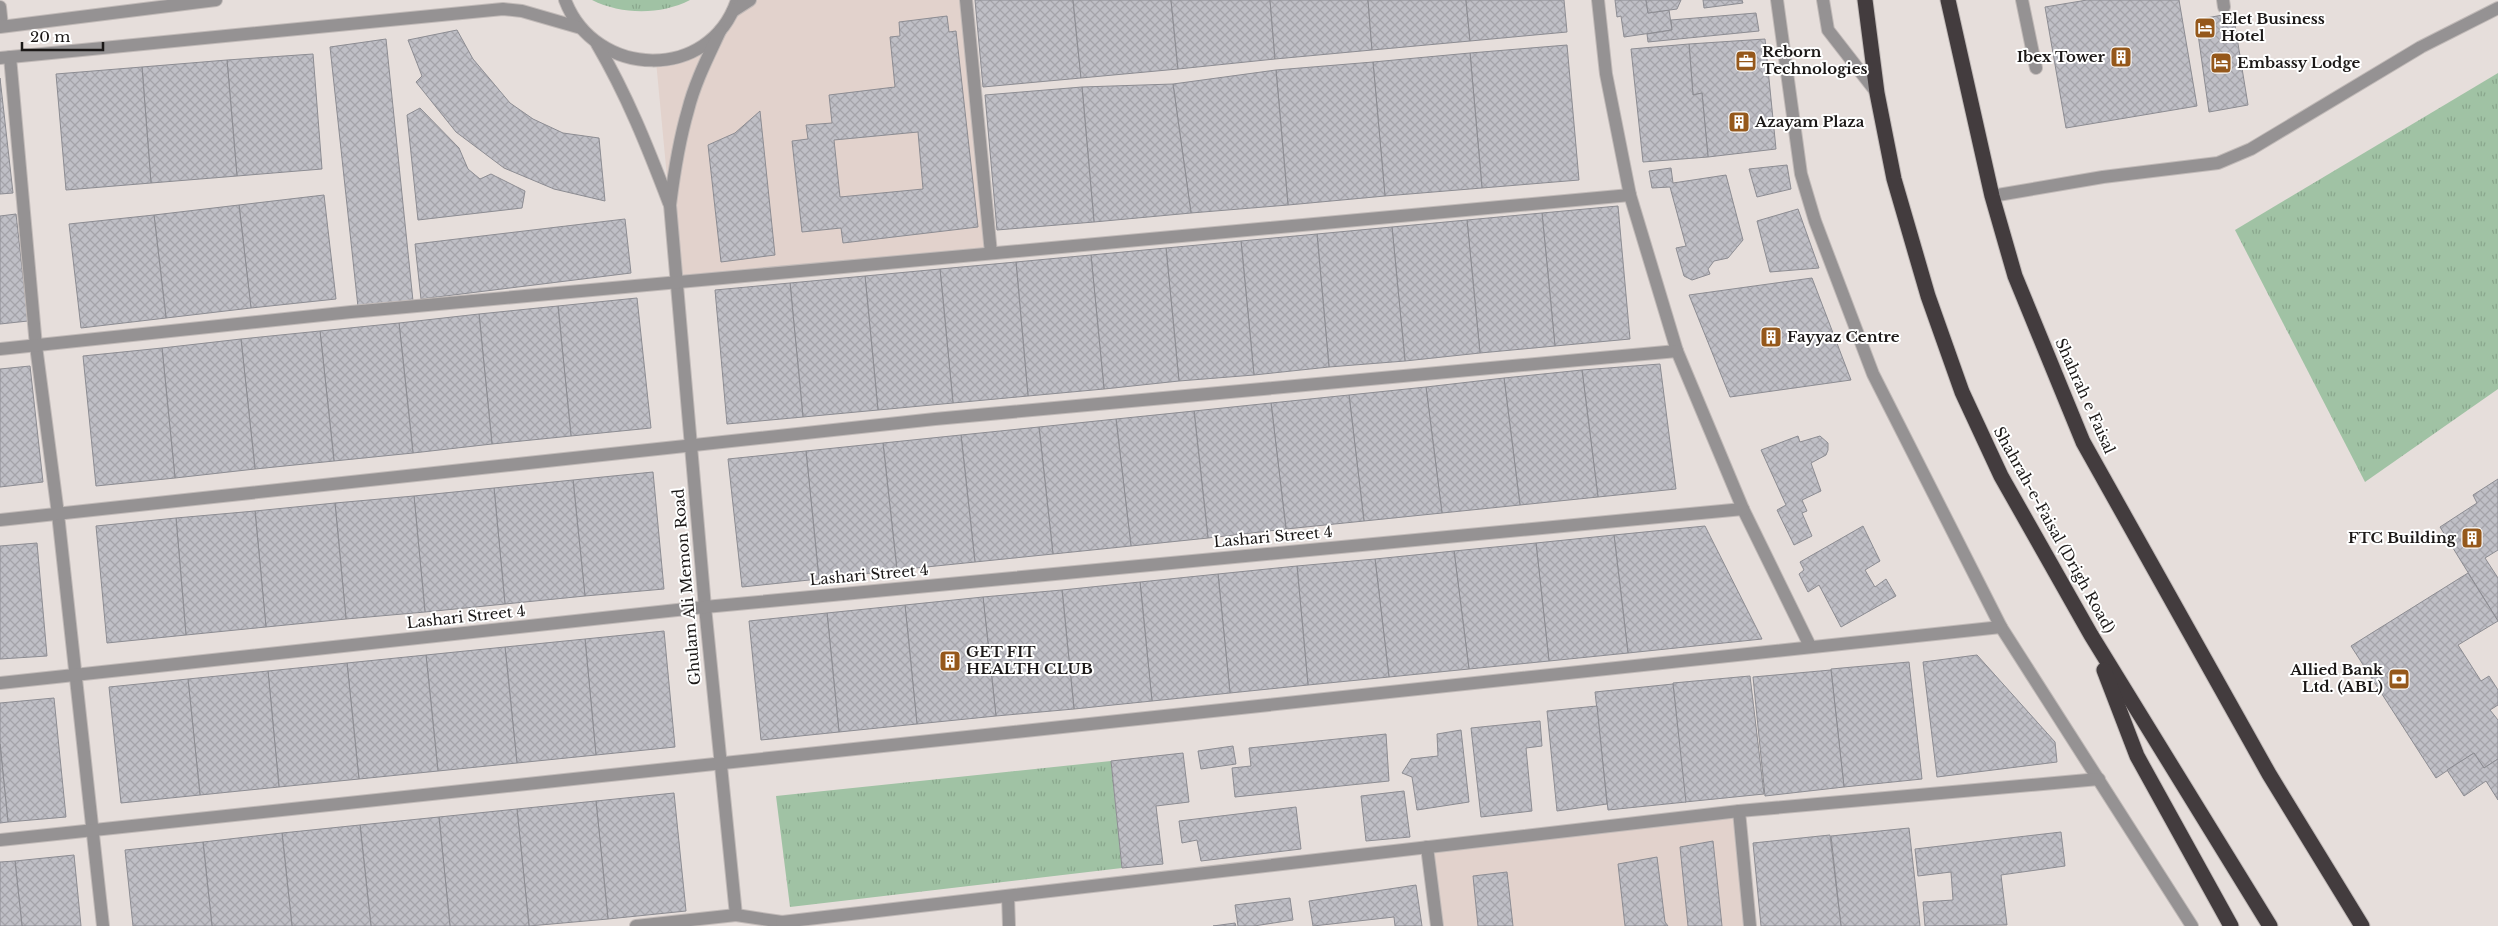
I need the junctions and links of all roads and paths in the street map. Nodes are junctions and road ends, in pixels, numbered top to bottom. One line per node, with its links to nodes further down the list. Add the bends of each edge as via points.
1 (216, 0): 14 (street)
2 (565, 0): 15 (street)
3 (750, 0): 11 (street)
4 (966, 0): 24 (street)
5 (1598, 0): 21 (street, via 1606,74)
6 (1777, 0): 34 (street, via 1801,174 1815,221 1873,374)
7 (1823, 0): 20 (street, via 1828,30)
8 (1865, 0): 20 (highway, Shahrah-e-Faisal (Drigh Road))
9 (1948, 0): 22 (highway, Shahrah e Faisal)
10 (2022, 0): 19 (street)
11 (735, 5): 16 (street)
12 (0, 7): 14 (street)
13 (2498, 8): 22 (street, via 2422,47 2251,149 2218,163 2103,177)
14 (1, 26)
15 (581, 28): 17 (street); 18 (street, via 522,11 503,9)
16 (720, 31): 17 (street, via 702,47 680,57 656,61 614,54); 23 (street, via 688,109 677,154)
17 (596, 43): 23 (street, via 637,119)
18 (5, 58): 26 (street)
19 (2036, 68)
20 (1877, 93): 35 (highway, Shahrah-e-Faisal (Drigh Road), via 1894,179 1928,296 1962,392 2001,476)
21 (1630, 195): 24 (street); 28 (street)
22 (1992, 196): 56 (highway, Shahrah e Faisal, via 2015,276 2084,442 2269,774)
23 (670, 205): 25 (street, Ghulam Ali Memon Road)
24 (991, 254): 25 (street)
25 (677, 283): 26 (street, via 351,312); 29 (street, Ghulam Ali Memon Road)
26 (36, 346): 27 (street); 31 (street)
27 (0, 349)
28 (1677, 351): 29 (street); 30 (street)
29 (690, 444): 31 (street); 33 (street, Ghulam Ali Memon Road)
30 (1743, 509): 33 (street, Lashari Street 4); 36 (street)
31 (58, 514): 32 (street); 37 (street)
32 (0, 520)
33 (705, 607): 37 (street, Lashari Street 4); 39 (street, Ghulam Ali Memon Road)
34 (2001, 627): 36 (street); 40 (street)
35 (2091, 635): 54 (highway, via 2137,756); 55 (highway, Shahrah-e-Faisal (Drigh Road))
36 (1810, 646): 39 (street)
37 (76, 676): 38 (street, Lashari Street 4); 42 (street)
38 (0, 683)
39 (720, 762): 42 (street); 46 (street, Ghulam Ali Memon Road)
40 (2099, 779): 41 (street); 53 (street)
41 (1739, 811): 44 (street); 52 (street)
42 (92, 830): 43 (street); 48 (street)
43 (0, 840)
44 (1427, 847): 45 (street); 51 (street)
45 (1008, 896): 47 (street); 50 (street)
46 (736, 915): 47 (street); 49 (street)
47 (782, 924)
48 (103, 926)
49 (636, 926)
50 (1009, 926)
51 (1437, 926)
52 (1750, 926)
53 (2192, 926)
54 (2231, 926)
55 (2270, 926)
56 (2362, 926)

